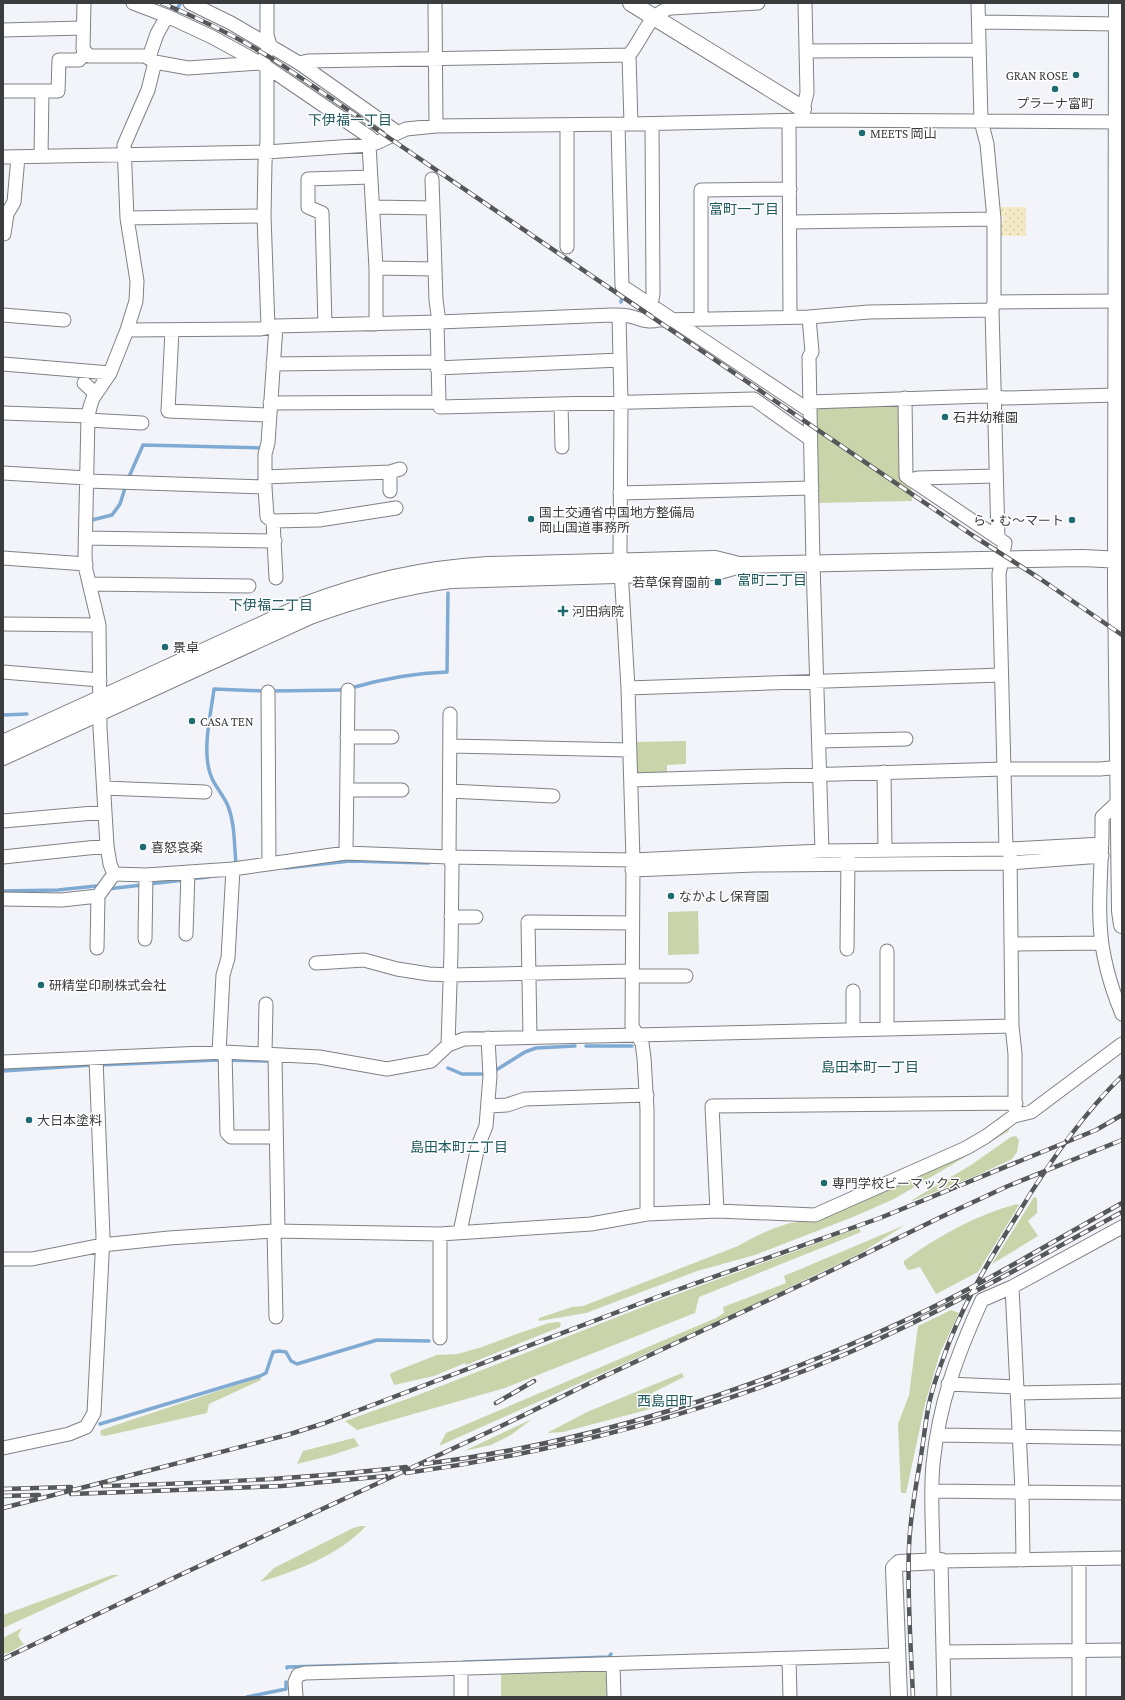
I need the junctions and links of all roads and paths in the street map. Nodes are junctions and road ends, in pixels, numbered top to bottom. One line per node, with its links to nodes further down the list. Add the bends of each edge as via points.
1 (84, 3): 15 (street)
2 (133, 3): 11 (street)
3 (190, 3): 17 (street)
4 (267, 3): 17 (street, via 267,35)
5 (435, 3): 22 (street)
6 (631, 3): 12 (street)
7 (758, 3): 12 (street, via 671,8 662,10)
8 (805, 3): 19 (street)
9 (978, 3): 13 (street)
10 (1117, 3): 14 (street)
11 (168, 16): 23 (street, via 157,34); 25 (street)
12 (654, 16): 21 (street); 28 (street)
13 (979, 22): 14 (street); 18 (street)
14 (1117, 24): 31 (street)
15 (83, 28): 16 (street); 20 (street)
16 (3, 30)
17 (270, 45): 24 (street); 25 (street)
18 (979, 50): 19 (street); 30 (street)
19 (806, 51): 28 (street)
20 (85, 53): 23 (street, via 89,56 145,56); 27 (street, via 79,60 58,60 58,91)
21 (629, 55): 22 (street); 34 (street)
22 (436, 59): 24 (street); 35 (street)
23 (152, 60): 25 (street, via 188,68); 39 (street, via 148,90 124,145)
24 (299, 63): 36 (street)
25 (264, 65): 37 (street, via 368,136); 38 (street)
26 (3, 91): 27 (street)
27 (42, 91): 40 (street)
28 (804, 114): 29 (street); 30 (street)
29 (789, 121): 32 (street); 45 (street)
30 (981, 121): 31 (street); 51 (street, via 987,144)
31 (1119, 122): 57 (street)
32 (652, 124): 34 (street); 58 (street)
33 (567, 125): 34 (street); 35 (street); 54 (street)
34 (625, 125): 58 (street, via 622,286)
35 (436, 126): 36 (street)
36 (397, 132): 37 (street)
37 (372, 144): 38 (street); 43 (street)
38 (266, 152): 39 (street); 49 (street)
39 (124, 155): 40 (street); 50 (street)
40 (41, 156): 42 (street)
41 (3, 157): 42 (street)
42 (18, 157): 48 (street, via 14,202)
43 (371, 177): 46 (street); 69 (street, via 308,179 308,207 322,212)
44 (432, 178): 47 (street)
45 (790, 189): 52 (street); 64 (street, via 701,190)
46 (373, 207): 47 (street); 55 (street)
47 (433, 208): 56 (street)
48 (5, 214): 53 (street)
49 (264, 216): 50 (street); 70 (street)
50 (127, 218): 71 (street, via 137,281 136,301)
51 (994, 219): 52 (street); 59 (street)
52 (790, 222): 62 (street)
53 (4, 234)
54 (567, 248)
55 (376, 268): 56 (street); 68 (street)
56 (435, 269): 67 (street)
57 (1120, 301): 59 (street); 82 (street)
58 (651, 306): 66 (street)
59 (993, 306): 63 (street); 80 (street)
60 (3, 315): 65 (street)
61 (619, 316): 66 (street, via 643,321); 67 (street); 73 (street)
62 (790, 317): 63 (street); 64 (street)
63 (809, 317): 86 (street, via 812,352 809,357)
64 (701, 319): 66 (street)
65 (64, 320)
66 (673, 320): 86 (street)
67 (438, 322): 68 (street); 76 (street)
68 (376, 324): 69 (street)
69 (325, 325): 70 (street)
70 (272, 327): 72 (street); 75 (street)
71 (127, 330): 72 (street); 77 (street)
72 (172, 330): 87 (street, via 168,411)
73 (620, 360): 76 (street); 84 (street)
74 (3, 364): 77 (street)
75 (273, 364): 76 (street); 87 (street)
76 (437, 365): 83 (street)
77 (110, 373): 79 (street)
78 (84, 383): 79 (street)
79 (96, 394): 89 (street)
80 (994, 397): 81 (street); 82 (street); 94 (street)
81 (904, 398): 86 (street); 96 (street, via 906,476)
82 (1118, 398): 108 (street)
83 (439, 402): 85 (street, via 440,407); 87 (street)
84 (621, 403): 85 (street); 91 (street, via 754,399); 100 (street)
85 (561, 404): 92 (street)
86 (810, 406): 91 (street)
87 (270, 409): 97 (street)
88 (3, 413): 89 (street)
89 (88, 418): 90 (street); 95 (street)
90 (142, 423)
91 (810, 438): 98 (street)
92 (562, 447)
93 (3, 473): 95 (street)
94 (996, 476): 96 (street); 104 (street)
95 (87, 479): 97 (street, via 127,482); 103 (street)
96 (911, 480): 104 (street)
97 (265, 482): 99 (street, via 396,470); 102 (street, via 267,517)
98 (812, 488): 100 (street); 109 (street)
99 (390, 491)
100 (620, 493): 111 (street)
101 (396, 508): 102 (street, via 319,520)
102 (273, 521): 105 (street)
103 (85, 538): 105 (street); 110 (street)
104 (998, 538): 107 (street, via 1005,543)
105 (275, 541): 112 (street)
106 (3, 558): 110 (street)
107 (1001, 560): 108 (street); 109 (street); 119 (street)
108 (1119, 560): 115 (street)
109 (813, 563): 111 (street, via 740,565 716,572); 121 (street)
110 (86, 564): 113 (street)
111 (621, 568): 122 (street); 125 (street, via 487,572 451,580 414,579 380,587 345,603 227,647)
112 (276, 578)
113 (90, 584): 114 (street); 117 (street)
114 (250, 586)
115 (1119, 619): 136 (street)
116 (3, 624): 117 (street)
117 (99, 625): 120 (street)
118 (3, 672): 120 (street)
119 (1001, 676): 121 (street); 137 (street)
120 (100, 680): 125 (street)
121 (817, 682): 122 (street); 131 (street)
122 (628, 688): 134 (street)
123 (348, 690): 128 (street)
124 (268, 692): 159 (street)
125 (100, 706): 127 (street); 141 (street)
126 (450, 714): 133 (street)
127 (44, 732): 132 (street); 135 (street)
128 (347, 737): 129 (street); 142 (street)
129 (392, 737)
130 (906, 739): 131 (street)
131 (819, 741): 139 (street)
132 (3, 743)
133 (450, 746): 134 (street); 144 (street)
134 (630, 750): 140 (street)
135 (3, 757)
136 (1120, 767): 137 (street); 147 (street)
137 (1004, 769): 138 (street); 155 (street)
138 (884, 772): 139 (street); 151 (street)
139 (820, 774): 140 (street); 153 (street)
140 (631, 780): 160 (street)
141 (104, 788): 145 (street); 148 (street)
142 (347, 790): 143 (street); 154 (street)
143 (402, 790)
144 (450, 791): 146 (street); 158 (street)
145 (204, 792)
146 (554, 796)
147 (1120, 803): 152 (street, via 1102,817); 169 (street)
148 (105, 812): 149 (street); 150 (street)
149 (3, 820)
150 (107, 846): 156 (street); 164 (street, via 110,864)
151 (885, 850): 155 (street); 157 (street)
152 (1102, 850): 155 (street); 172 (street)
153 (822, 851): 157 (street); 160 (street)
154 (346, 854): 158 (street); 159 (street)
155 (1009, 855): 157 (street); 173 (street)
156 (3, 857)
157 (848, 858): 160 (street, via 755,865); 175 (street)
158 (450, 861): 160 (street); 166 (street)
159 (269, 864): 161 (street)
160 (633, 865): 168 (street)
161 (233, 872): 162 (street); 194 (street, via 228,958 223,975)
162 (187, 877): 163 (street); 170 (street)
163 (146, 881): 164 (street); 171 (street)
164 (105, 887): 165 (street, via 62,900); 174 (street)
165 (3, 899)
166 (451, 917): 167 (street); 180 (street)
167 (476, 917)
168 (632, 923): 178 (street, via 528,922); 179 (street)
169 (1122, 925)
170 (186, 934)
171 (145, 939)
172 (1102, 943): 173 (street); 184 (street, via 1113,994)
173 (1011, 944): 185 (street)
174 (97, 948)
175 (847, 949)
176 (887, 952): 186 (street)
177 (316, 963): 180 (street, via 364,960 397,969)
178 (529, 973): 179 (street); 180 (street); 189 (street)
179 (632, 974): 181 (street); 188 (street, via 632,1026)
180 (450, 975): 192 (street)
181 (686, 976)
182 (853, 991): 187 (street)
183 (266, 1004): 193 (street)
184 (1122, 1014)
185 (1012, 1026): 186 (street); 199 (street)
186 (887, 1029): 187 (street)
187 (853, 1030): 188 (street)
188 (637, 1035): 189 (street); 197 (street, via 642,1043)
189 (530, 1037): 190 (street)
190 (488, 1038): 192 (street, via 464,1039); 198 (street)
191 (1122, 1044): 199 (street, via 1031,1112)
192 (448, 1045): 193 (street, via 431,1061 387,1069 319,1057)
193 (270, 1054): 194 (street); 200 (street)
194 (224, 1056): 196 (street); 200 (street, via 227,1133 231,1137)
195 (3, 1062): 196 (street)
196 (96, 1063): 207 (street)
197 (647, 1095): 198 (street, via 525,1098 506,1105); 202 (street)
198 (489, 1106): 205 (street)
199 (1015, 1110): 201 (street, via 985,1137 966,1148 815,1215); 201 (street, via 712,1106)
200 (276, 1137): 204 (street)
201 (717, 1211): 202 (street)
202 (648, 1214): 205 (street, via 591,1224)
203 (1122, 1227): 209 (street)
204 (276, 1231): 206 (street); 207 (street); 210 (street)
205 (460, 1232): 206 (street)
206 (440, 1234): 211 (street)
207 (102, 1245): 208 (street, via 32,1259); 218 (street, via 94,1413 86,1427 69,1434)
208 (3, 1259)
209 (1012, 1287): 212 (street, via 982,1300); 213 (street)
210 (276, 1317)
211 (440, 1338)
212 (948, 1384): 213 (street); 215 (street)
213 (1017, 1390): 214 (street); 216 (street)
214 (1122, 1391)
215 (938, 1435): 216 (street); 219 (street)
216 (1019, 1436): 217 (street); 220 (street)
217 (1122, 1438)
218 (3, 1448)
219 (932, 1491): 220 (street); 225 (street)
220 (1022, 1491): 221 (street); 224 (street)
221 (1122, 1493)
222 (1122, 1558): 223 (street)
223 (1079, 1559): 224 (street); 226 (street)
224 (1024, 1560): 225 (street)
225 (937, 1562): 228 (street); 229 (street, via 899,1563 894,1568)
226 (1079, 1650): 227 (street); 228 (street); 239 (street)
227 (1122, 1650)
228 (943, 1652): 238 (street)
229 (897, 1655): 230 (street); 237 (street)
230 (789, 1659): 231 (street); 236 (street)
231 (613, 1665): 232 (street); 235 (street)
232 (461, 1669): 233 (street, via 305,1673 298,1676 295,1682); 234 (street)
233 (296, 1697)
234 (461, 1697)
235 (614, 1697)
236 (790, 1697)
237 (899, 1697)
238 (944, 1697)
239 (1079, 1697)

